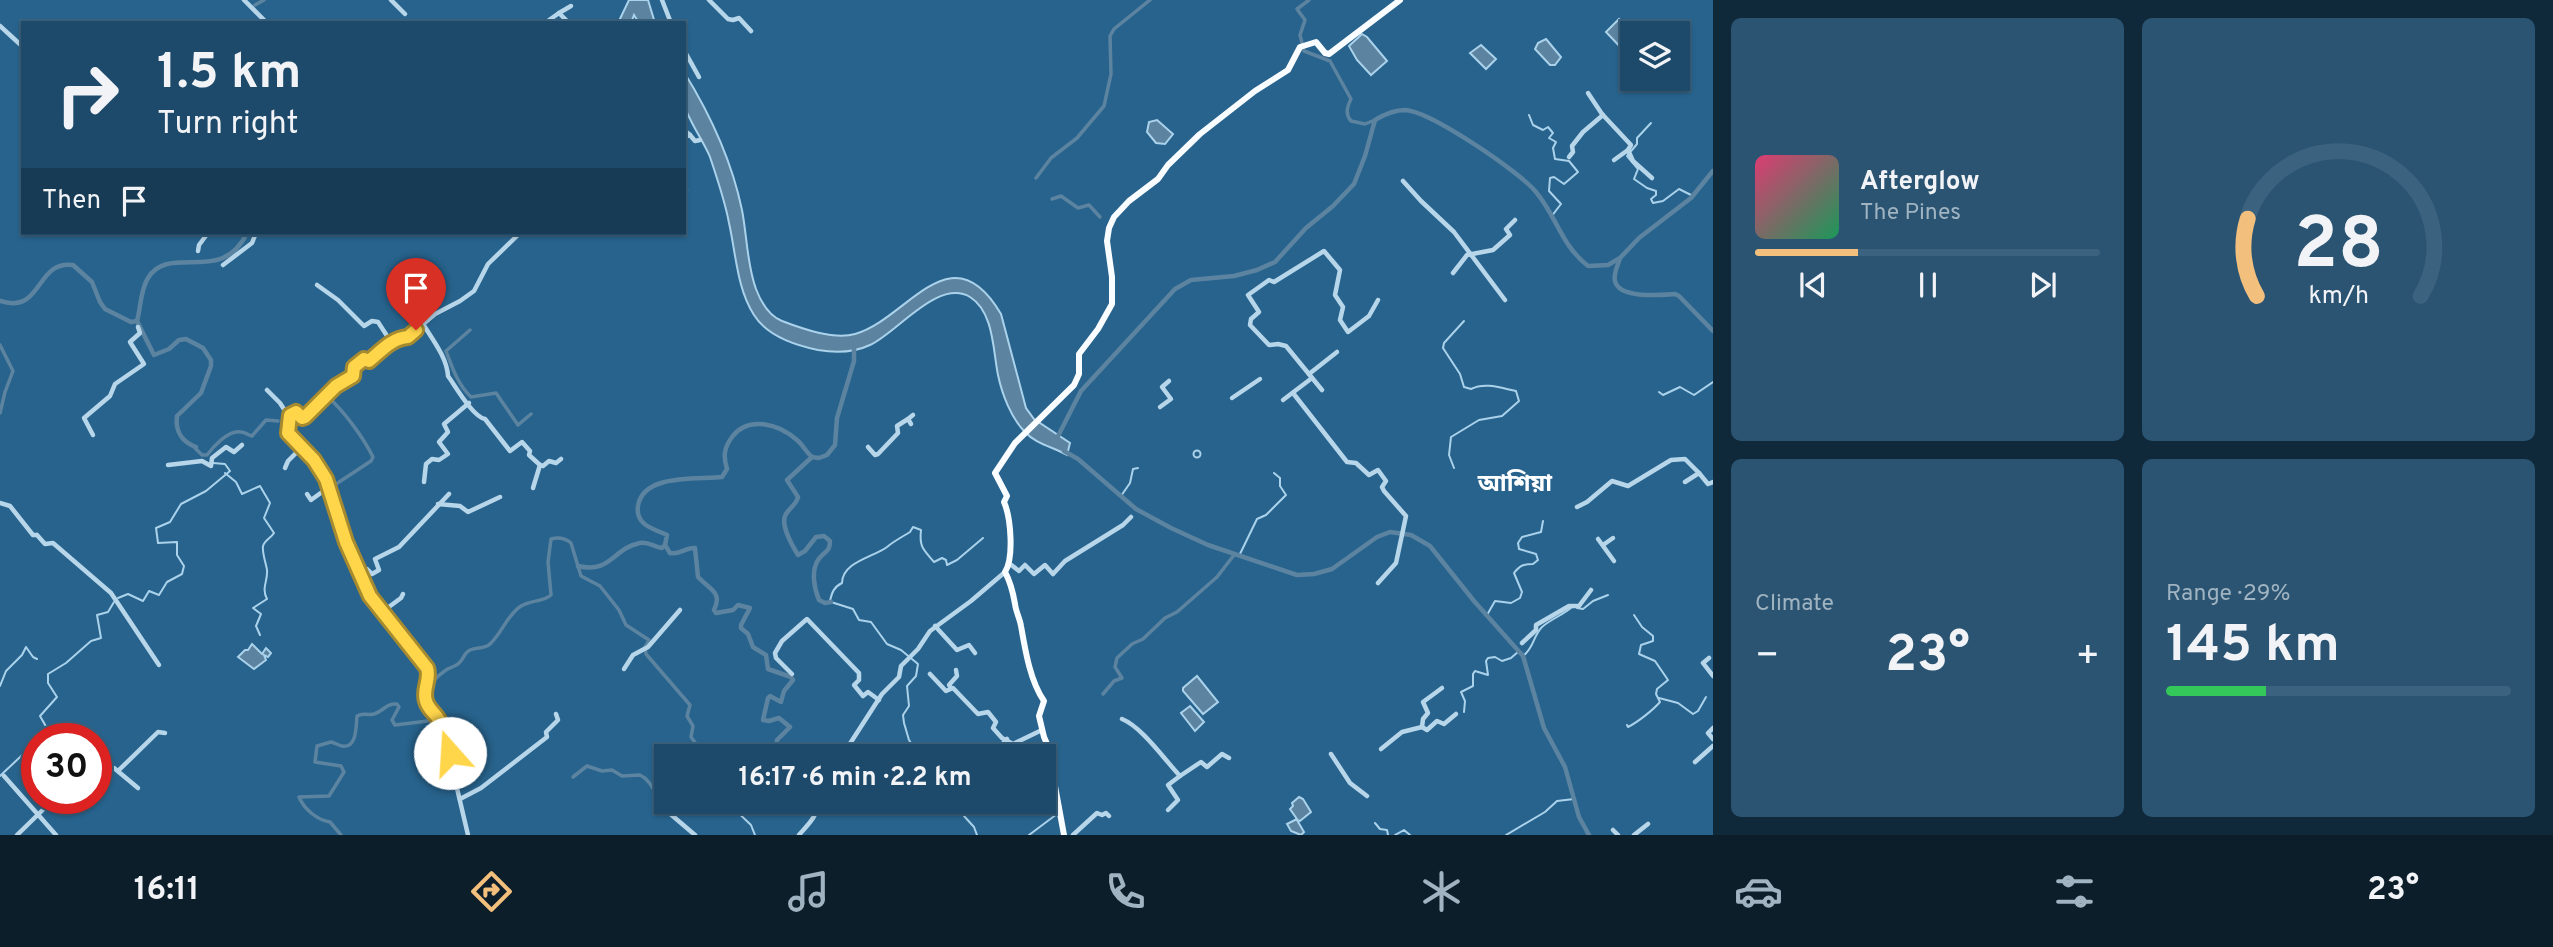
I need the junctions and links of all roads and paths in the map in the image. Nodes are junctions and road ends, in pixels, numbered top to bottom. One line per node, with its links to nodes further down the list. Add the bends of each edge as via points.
1 (244, 0): 9 (street)
2 (391, 0): 8 (street)
3 (662, 0): 12 (street)
4 (709, 0): 14 (street, via 728,19 739,18)
5 (1400, 0): 79 (main road, via 1329,54 1316,43 1300,47 1288,71 1200,134 1110,223 1112,304 1079,354 1080,374 1074,385 1015,443 995,476 1007,496)
6 (571, 6): 7 (street)
7 (559, 13): 10 (street); 11 (street)
8 (405, 14)
9 (265, 21)
10 (548, 21)
11 (567, 21)
12 (670, 21)
13 (0, 26): 15 (street)
14 (751, 31)
15 (21, 45)
16 (686, 54): 17 (street)
17 (699, 77)
18 (1588, 93): 19 (street)
19 (1603, 115): 22 (street, via 1631,145); 23 (street, via 1572,146)
20 (687, 136): 21 (street)
21 (700, 140)
22 (1630, 152): 24 (street); 25 (street, via 1633,161)
23 (1569, 157)
24 (1614, 160)
25 (1652, 178)
26 (1403, 181): 32 (street, via 1448,224)
27 (1515, 220): 32 (street, via 1506,229 1510,235 1495,248)
28 (206, 235): 31 (street)
29 (255, 235): 33 (street, via 252,243)
30 (518, 235): 38 (street, via 488,264 474,291)
31 (198, 251)
32 (1470, 253): 34 (street); 37 (street)
33 (223, 265)
34 (1453, 273)
35 (317, 285): 40 (street, via 337,298 363,326 378,322)
36 (1378, 300): 42 (street, via 1369,316 1348,332 1340,320 1343,307 1335,295 1340,270 1324,251 1248,295 1259,312 1250,325 1269,345 1286,346)
37 (1505, 300)
38 (423, 324): 40 (street, via 408,337); 50 (street, via 448,376)
39 (138, 327): 54 (street, via 140,333 130,342 144,364 115,384 110,396 84,418)
40 (391, 342): 52 (street, via 354,367 353,376 305,417 296,412)
41 (1338, 352): 42 (street)
42 (1310, 376): 46 (street); 47 (street)
43 (1260, 379): 48 (street)
44 (1169, 381): 51 (street, via 1162,387 1171,399)
45 (267, 390): 52 (street)
46 (1322, 390)
47 (1293, 393): 49 (street); 82 (street, via 1348,462 1369,475 1378,470 1385,479 1384,491 1406,516 1396,563)
48 (1233, 398)
49 (1283, 400)
50 (469, 403): 60 (street, via 510,451 522,442); 63 (street, via 444,424 448,432 439,442 448,454 426,464)
51 (1160, 407)
52 (289, 416): 56 (street, via 288,433)
53 (911, 419): 57 (street, via 897,426 898,433 877,455)
54 (93, 435)
55 (242, 445): 59 (street, via 234,452 226,447 212,463)
56 (301, 447): 61 (street); 66 (street)
57 (868, 447)
58 (561, 459): 60 (street)
59 (168, 465)
60 (540, 465): 67 (street)
61 (285, 468)
62 (1699, 473): 64 (street); 65 (street, via 1708,484); 73 (street, via 1685,459 1671,460 1628,486 1612,481)
63 (424, 482)
64 (1685, 482)
65 (1713, 482)
66 (329, 487): 68 (street, via 312,500); 81 (street)
67 (533, 488)
68 (307, 494)
69 (449, 494): 72 (street)
70 (500, 497): 72 (street, via 468,512 460,506)
71 (0, 503): 91 (street, via 10,506 33,535 53,544 111,593)
72 (438, 504): 81 (street, via 397,548 375,559 379,570)
73 (1577, 506)
74 (1131, 517): 79 (street, via 1053,574 1045,565 1034,574 1025,565 1019,571)
75 (1613, 538): 77 (street)
76 (1598, 539): 77 (street)
77 (1603, 545): 78 (street)
78 (1614, 561)
79 (1010, 565): 80 (main road)
80 (1005, 572): 87 (street); 105 (main road, via 1025,654 1044,701 1039,713)
81 (360, 573): 86 (street)
82 (1378, 583)
83 (1591, 590): 88 (street, via 1579,606 1569,606 1536,625)
84 (403, 594): 86 (street)
85 (680, 610): 92 (street)
86 (382, 612): 123 (street, via 427,668 425,701 438,719)
87 (935, 626): 89 (street, via 957,650 970,645); 99 (street)
88 (1522, 643)
89 (975, 653)
90 (1709, 658): 96 (street, via 1703,663)
91 (159, 665)
92 (624, 669)
93 (956, 670): 97 (street)
94 (792, 674): 99 (street, via 775,653 807,619 859,674 854,685 863,696 868,692)
95 (930, 674): 97 (street, via 946,691)
96 (1713, 676)
97 (951, 688): 108 (street, via 978,714 988,712 996,722 993,728)
98 (1442, 688): 103 (street, via 1423,702 1428,713)
99 (879, 699): 109 (street)
100 (556, 714): 123 (street, via 560,722 546,732 547,737)
101 (1456, 714): 103 (street, via 1444,724 1437,721 1427,730)
102 (1122, 719): 119 (street, via 1141,731)
103 (1422, 727): 112 (street, via 1402,732)
104 (1713, 728): 107 (street, via 1708,733)
105 (1042, 730): 108 (street, via 1013,743); 136 (main road, via 1051,753)
106 (165, 733): 117 (street, via 158,732)
107 (1713, 739)
108 (1006, 740): 110 (street)
109 (850, 744)
110 (1002, 744)
111 (1713, 747): 115 (street)
112 (1381, 749)
113 (1331, 754): 122 (street, via 1350,783)
114 (1229, 758): 119 (street, via 1222,754 1208,767 1201,762)
115 (1695, 762)
116 (112, 767): 117 (street)
117 (119, 771): 120 (street)
118 (4, 776): 121 (street)
119 (1180, 776): 124 (street, via 1168,785 1178,800)
120 (138, 788)
121 (21, 794)
122 (1367, 796)
123 (460, 799): 133 (street)
124 (1168, 810)
125 (1107, 812): 137 (street, via 1097,813)
126 (38, 814): 131 (street)
127 (40, 814): 132 (street)
128 (670, 814): 134 (street)
129 (816, 814): 135 (street)
130 (1648, 824): 138 (street)
131 (17, 835)
132 (56, 835)
133 (468, 835)
134 (695, 835)
135 (799, 835)
136 (1064, 835)
137 (1073, 835)
138 (1634, 835)

